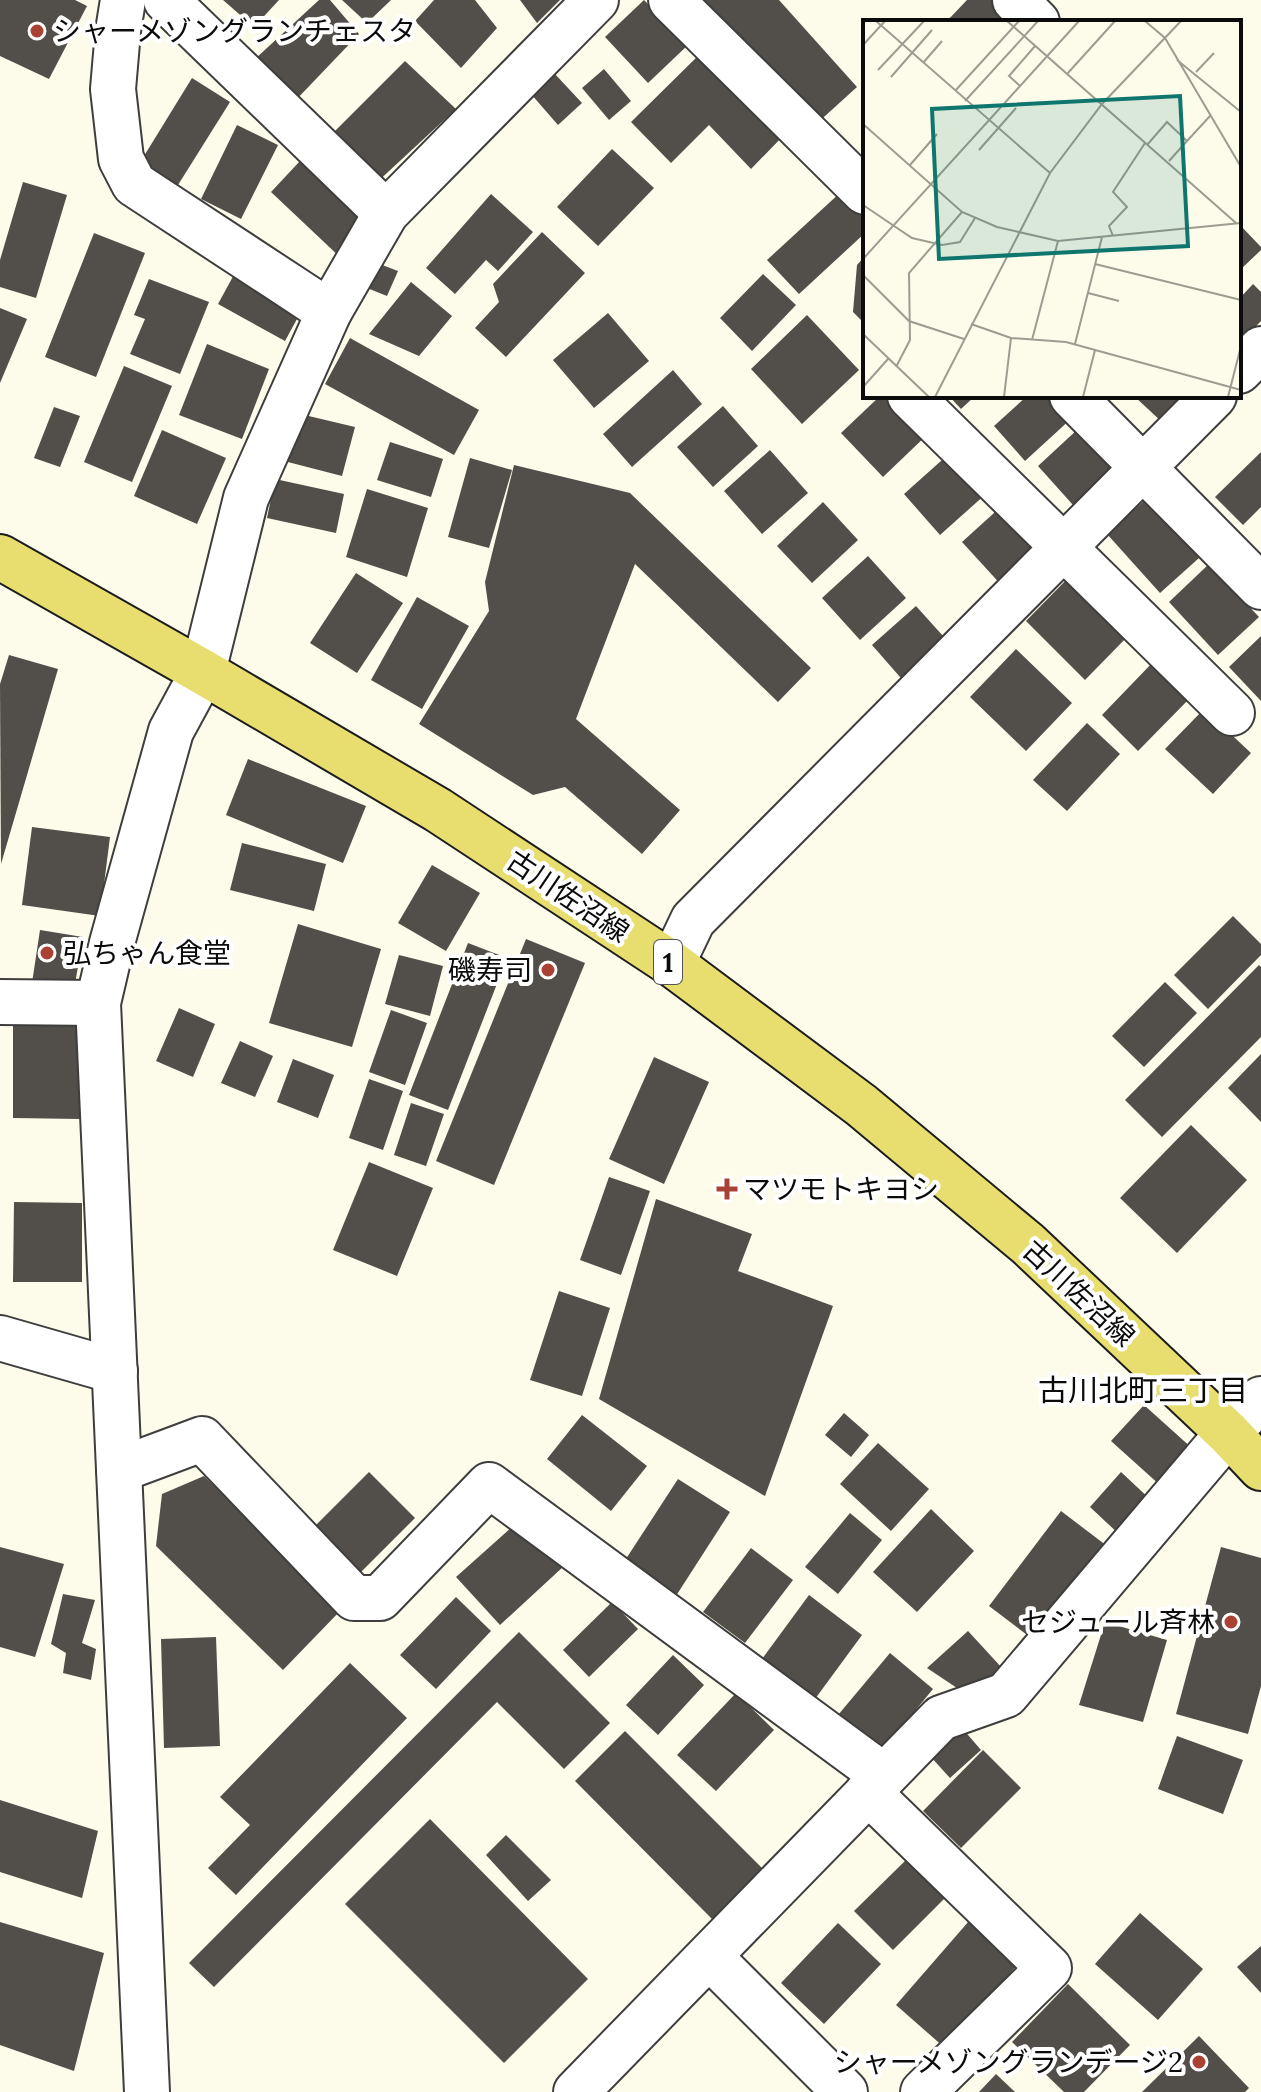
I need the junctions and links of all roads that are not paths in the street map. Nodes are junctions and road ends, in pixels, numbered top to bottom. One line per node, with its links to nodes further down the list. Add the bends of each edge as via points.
1 (123, 0): 9 (street, via 113,89 121,159 134,184)
2 (166, 0): 8 (street)
3 (596, 0): 8 (street)
4 (671, 0): 7 (street)
5 (1015, 0): 6 (street)
6 (1035, 20)
7 (863, 190)
8 (386, 213): 9 (street)
9 (329, 312): 19 (street, via 246,498)
10 (1261, 349): 11 (street)
11 (1241, 369)
12 (912, 398): 16 (street)
13 (1074, 398): 15 (street)
14 (1212, 398): 15 (street)
15 (1144, 467): 16 (street); 18 (street)
16 (1064, 547): 20 (street); 21 (street, via 693,920)
17 (0, 557): 19 (main road, 古川佐沼線 / 1)
18 (1261, 587)
19 (203, 672): 21 (main road, 古川佐沼線 / 1, via 438,810); 23 (street, via 171,731)
20 (1232, 713)
21 (672, 964): 27 (main road, 古川佐沼線 / 1, via 861,1105 1028,1244)
22 (0, 1002): 23 (street)
23 (98, 1003): 25 (street)
24 (0, 1338): 25 (street)
25 (115, 1371): 29 (street)
26 (1261, 1399): 27 (street)
27 (1228, 1433): 28 (main road, 古川佐沼線 / 1); 30 (street, via 1006,1695 941,1718)
28 (1261, 1468)
29 (119, 1470): 30 (street, via 202,1439 354,1598 380,1598 489,1485); 32 (street)
30 (876, 1784): 33 (street); 35 (street, via 1049,1968)
31 (725, 1972): 34 (street)
32 (147, 2092)
33 (576, 2092)
34 (845, 2092)
35 (923, 2092)

